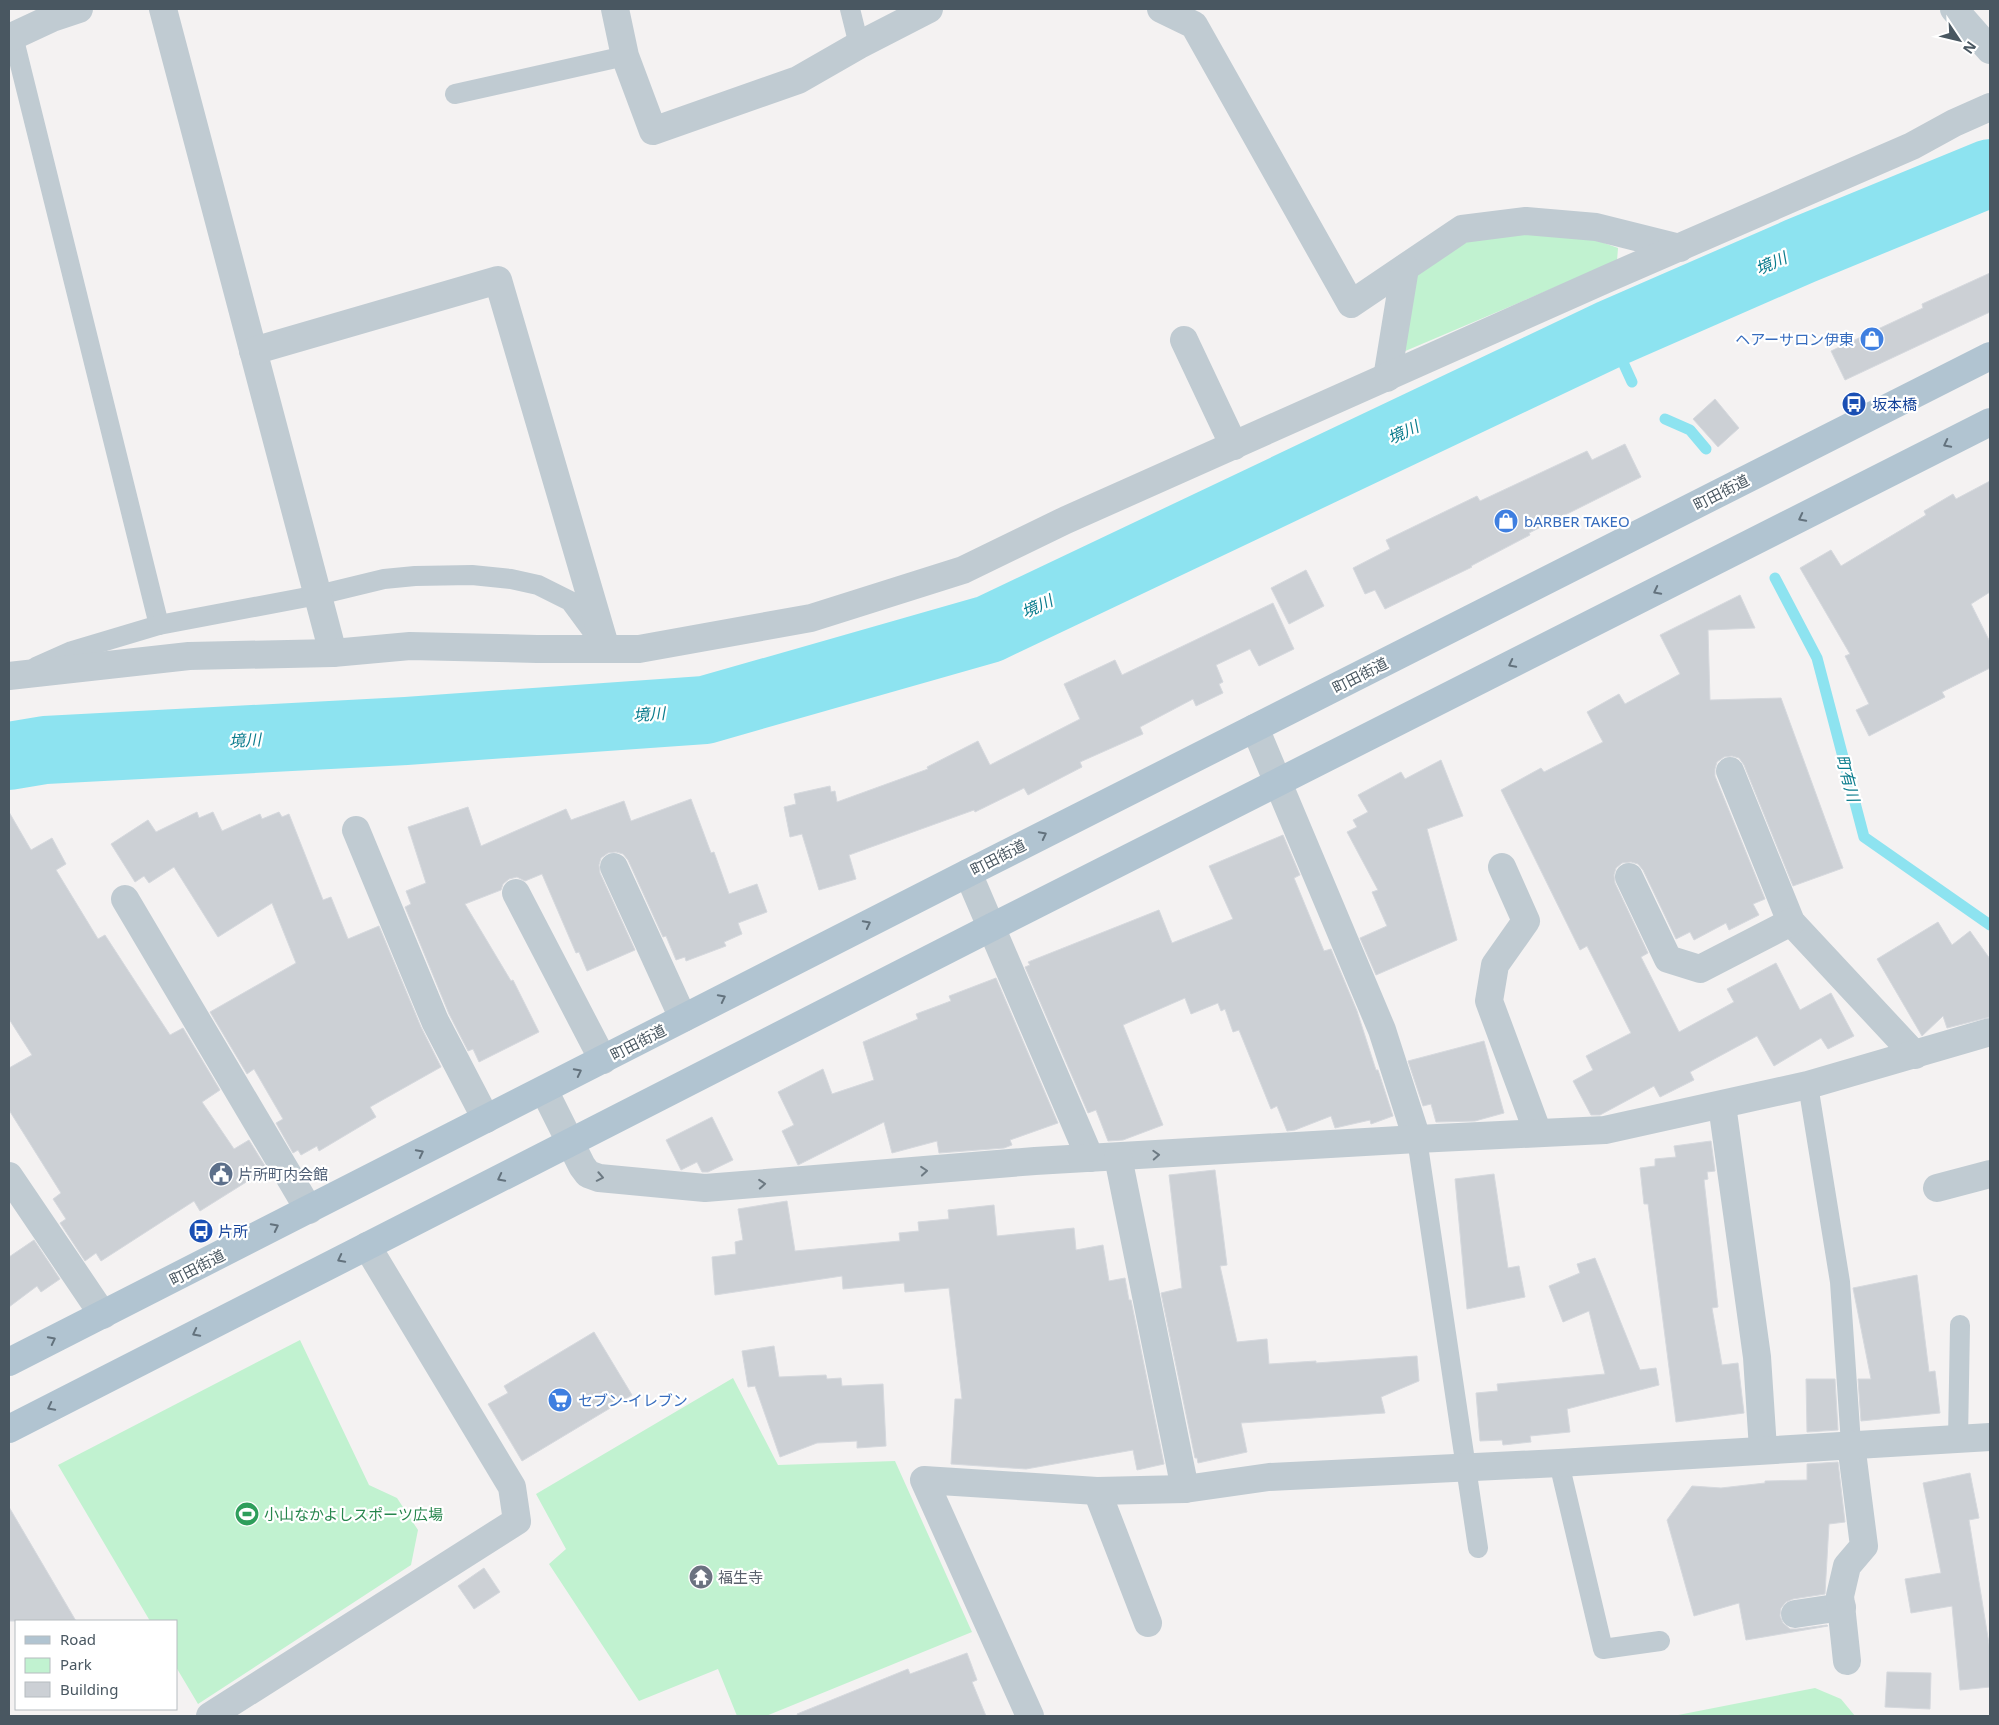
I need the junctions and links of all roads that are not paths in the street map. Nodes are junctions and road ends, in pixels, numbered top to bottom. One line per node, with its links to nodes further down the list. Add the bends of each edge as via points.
1 (79, 9): 8 (street)
2 (163, 9): 18 (street)
3 (615, 9): 12 (street)
4 (850, 9): 10 (lane)
5 (929, 9): 10 (street)
6 (1161, 9): 16 (street, via 1194,25 1351,304)
7 (1954, 9): 11 (street)
8 (50, 13): 9 (street)
9 (11, 37): 24 (lane)
10 (859, 45): 12 (street, via 798,80 653,131)
11 (1990, 50)
12 (625, 56): 13 (lane)
13 (455, 94)
14 (1990, 107): 15 (street, via 1912,146)
15 (1680, 248): 16 (street, via 1596,227 1526,221 1462,229); 20 (street)
16 (1405, 268): 20 (street)
17 (1184, 340): 22 (street)
18 (253, 351): 23 (street); 25 (street, via 498,280)
19 (1990, 356): 28 (main road, 町田街道)
20 (1387, 378): 22 (street)
21 (1990, 422): 30 (main road, one-way to 30)
22 (1234, 446): 25 (street, via 1066,520 963,570 811,618 639,649)
23 (318, 595): 24 (lane); 25 (lane, via 384,579 414,576 472,575 511,579 538,585 570,601); 26 (street)
24 (159, 625): 27 (lane, via 72,651)
25 (606, 649): 26 (street, via 410,646)
26 (333, 653): 27 (street, via 189,656)
27 (16, 675)
28 (1255, 728): 30 (street); 34 (main road, 町田街道, one-way to 28)
29 (1730, 771): 38 (street)
30 (1279, 782): 39 (main road); 49 (street, via 1382,1030)
31 (356, 830): 47 (street, via 435,1022)
32 (614, 867): 40 (street)
33 (1502, 867): 48 (street, via 1526,921 1495,964 1489,1001)
34 (968, 872): 39 (street); 40 (main road, 町田街道, one-way to 34)
35 (1629, 876): 38 (street, via 1668,959 1700,968)
36 (516, 894): 43 (street)
37 (125, 899): 56 (street)
38 (1790, 922): 42 (street)
39 (992, 927): 50 (main road); 52 (street)
40 (683, 1018): 43 (main road, 町田街道)
41 (1990, 1032): 42 (street)
42 (1915, 1055): 44 (street)
43 (603, 1060): 45 (main road, 町田街道, one-way to 43)
44 (1808, 1085): 46 (street); 64 (lane, via 1840,1282)
45 (544, 1090): 47 (main road, 町田街道); 50 (street)
46 (1722, 1106): 48 (street, via 1605,1130); 65 (street, via 1757,1357)
47 (486, 1119): 56 (main road, 町田街道, one-way to 47)
48 (1538, 1133): 49 (street)
49 (1418, 1139): 51 (street, one-way to 49); 67 (lane)
50 (570, 1142): 52 (street, one-way to 52, via 586,1172 599,1178 705,1188); 57 (main road, one-way to 57)
51 (1118, 1157): 52 (street); 68 (street)
52 (1090, 1158)
53 (1990, 1174): 55 (street)
54 (9, 1176): 58 (street)
55 (1938, 1188)
56 (309, 1210): 58 (main road, 町田街道, one-way to 56)
57 (367, 1246): 61 (main road, one-way to 61); 76 (street, via 512,1487 517,1521)
58 (103, 1314): 60 (main road, 町田街道, one-way to 58)
59 (1960, 1325): 63 (lane)
60 (9, 1362)
61 (9, 1429)
62 (1990, 1437): 63 (street)
63 (1958, 1440): 64 (street)
64 (1851, 1444): 65 (street); 71 (street, via 1864,1546 1847,1566 1840,1596)
65 (1763, 1449): 66 (street)
66 (1559, 1463): 67 (street); 74 (lane, via 1603,1650)
67 (1466, 1467): 68 (street, via 1269,1477); 70 (lane)
68 (1186, 1489): 69 (street)
69 (1097, 1491): 73 (street); 77 (street, via 924,1480)
70 (1478, 1548)
71 (1842, 1607): 72 (street); 75 (street)
72 (1795, 1614)
73 (1148, 1623)
74 (1660, 1640)
75 (1847, 1661)
76 (210, 1716)
77 (1030, 1716)

